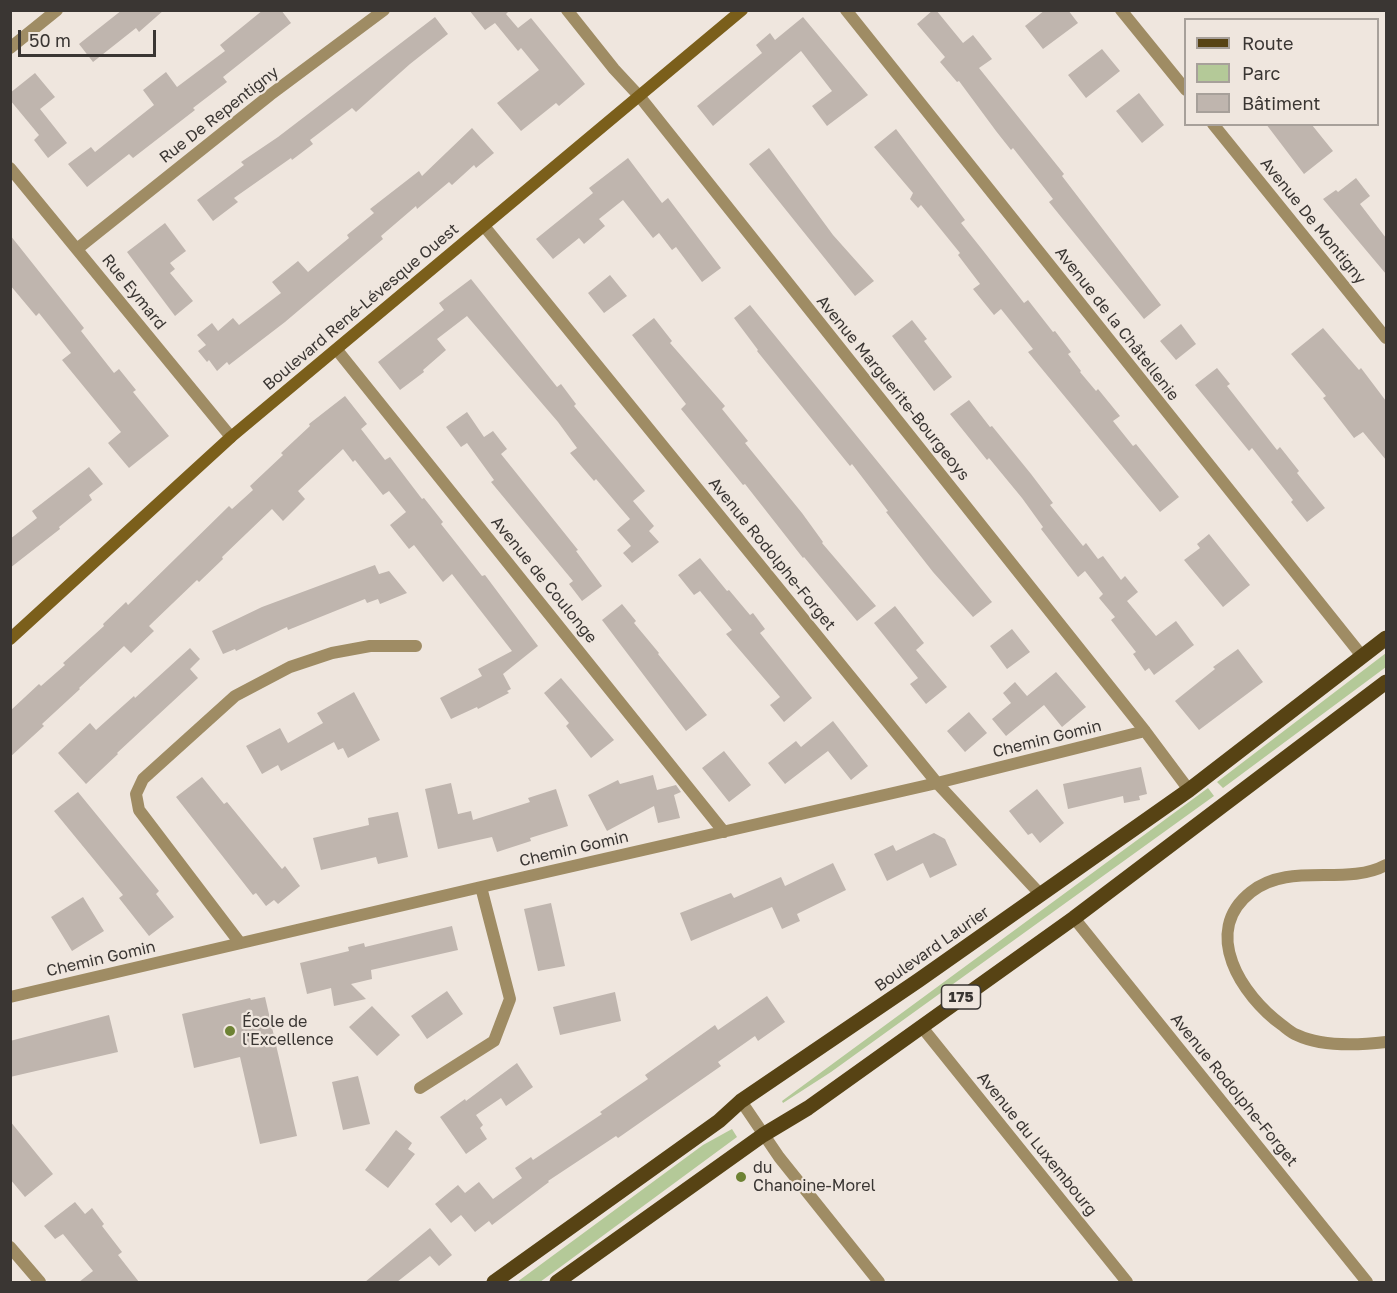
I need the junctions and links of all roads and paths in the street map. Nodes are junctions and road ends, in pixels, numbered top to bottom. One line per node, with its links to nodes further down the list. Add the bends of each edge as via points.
1 (57, 10): 7 (street)
2 (384, 10): 13 (street, Rue De Repentigny)
3 (567, 10): 9 (street, Avenue Marguerite-Bourgeoys)
4 (742, 10): 9 (main road, Boulevard René-Lévesque Ouest)
5 (846, 10): 20 (street, Avenue de la Châtellenie)
6 (1121, 10): 8 (street)
7 (10, 48)
8 (1184, 89)
9 (640, 97): 12 (main road, Boulevard René-Lévesque Ouest); 22 (street, Avenue Marguerite-Bourgeoys)
10 (1216, 126): 14 (street, Avenue De Montigny)
11 (10, 168): 13 (street, Rue Eymard)
12 (484, 226): 15 (main road, Boulevard René-Lévesque Ouest); 23 (street, Avenue Rodolphe-Forget)
13 (77, 249): 16 (street, Rue Eymard)
14 (1386, 338)
15 (337, 350): 16 (main road, Boulevard René-Lévesque Ouest); 25 (street, Avenue de Coulonge)
16 (231, 437): 18 (main road, Boulevard René-Lévesque Ouest)
17 (1386, 638): 20 (main road, Boulevard Laurier / 175)
18 (10, 639)
19 (416, 646): 30 (street, via 370,646 290,667 235,696 143,779 136,794 139,810)
20 (1362, 656): 24 (main road, Boulevard Laurier / 175)
21 (1386, 682): 29 (main road, 175)
22 (1145, 731): 23 (street, Chemin Gomin); 24 (street, Avenue Marguerite-Bourgeoys)
23 (937, 783): 25 (street, Chemin Gomin); 28 (street, Avenue Rodolphe-Forget)
24 (1189, 790): 28 (main road, Boulevard Laurier / 175)
25 (724, 832): 27 (street, Chemin Gomin)
26 (1386, 864): 33 (street, via 1373,872 1296,875 1270,881 1239,903 1227,936 1230,960 1240,981 1266,1014 1297,1036 1327,1043)
27 (481, 887): 30 (street, Chemin Gomin); 34 (street, via 510,999 495,1041)
28 (1041, 895): 35 (main road, Boulevard Laurier / 175)
29 (1074, 918): 32 (main road, 175); 43 (street, Avenue Rodolphe-Forget)
30 (240, 943): 31 (street, Chemin Gomin)
31 (10, 998)
32 (921, 1026): 36 (main road, 175, via 808,1108); 42 (street, Avenue du Luxembourg)
33 (1386, 1042)
34 (420, 1088)
35 (741, 1101): 36 (street); 39 (main road, Boulevard Laurier / 175)
36 (763, 1135): 40 (main road, 175); 41 (street)
37 (10, 1247): 38 (street)
38 (40, 1282)
39 (494, 1282)
40 (557, 1282)
41 (879, 1282)
42 (1125, 1282)
43 (1367, 1282)

